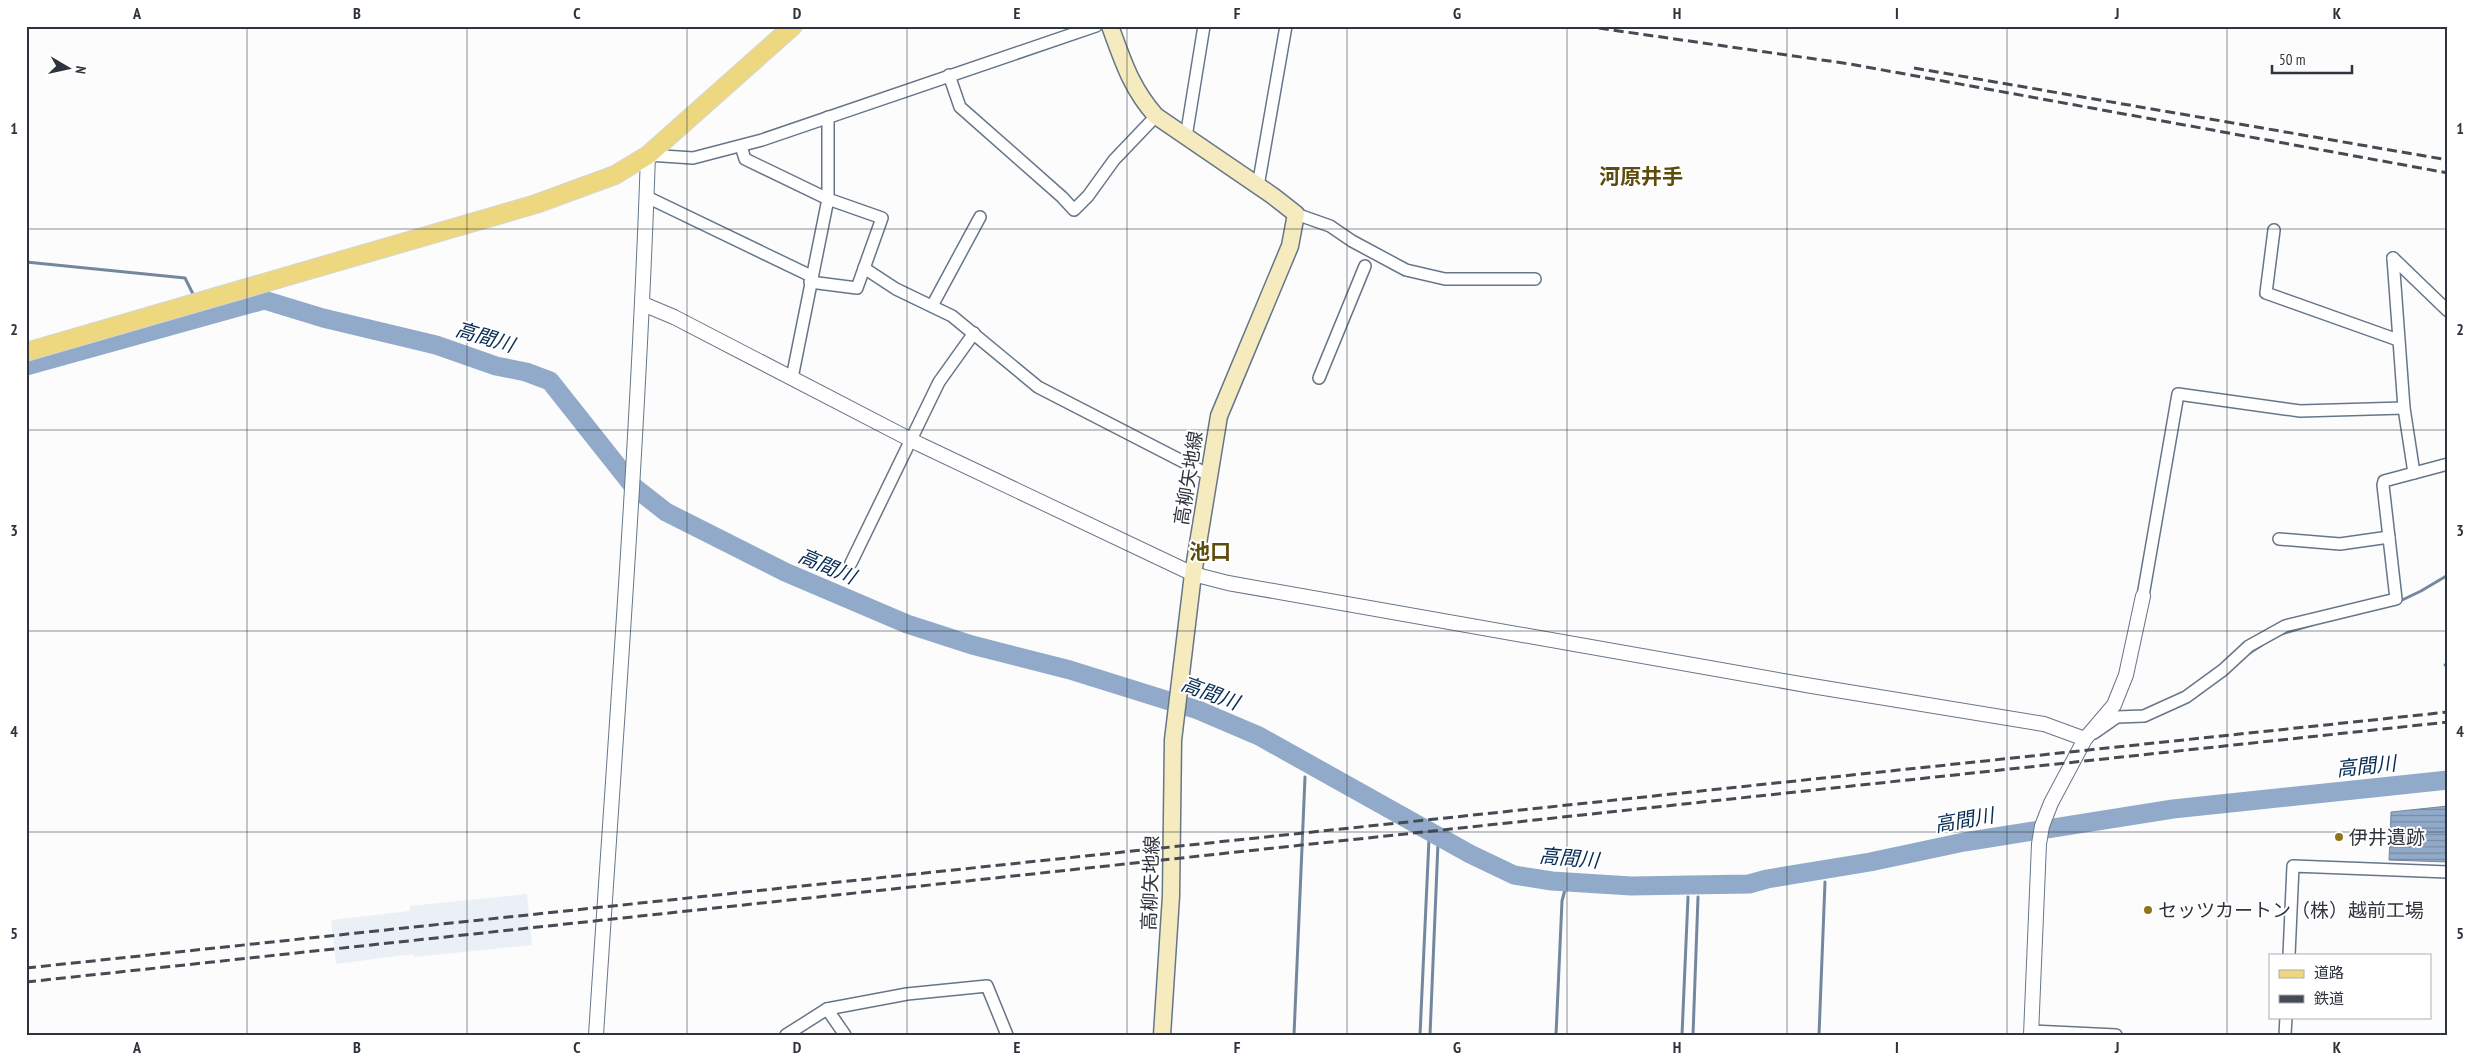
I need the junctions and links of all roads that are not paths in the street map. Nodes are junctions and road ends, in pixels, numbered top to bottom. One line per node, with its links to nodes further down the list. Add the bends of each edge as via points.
1 (793, 26): 11 (main road)
2 (1096, 26): 6 (street)
3 (1110, 26): 7 (main road, via 1132,83)
4 (1204, 26): 9 (street)
5 (1286, 26): 12 (street)
6 (949, 75): 7 (street, via 960,107 1074,210 1114,160); 8 (street)
7 (1156, 116): 9 (main road)
8 (828, 117): 10 (street); 14 (street)
9 (1186, 137): 12 (main road)
10 (741, 146): 11 (street, via 693,158); 14 (street, via 745,159)
11 (648, 155): 13 (street); 27 (main road, via 615,175 536,204)
12 (1258, 186): 15 (main road)
13 (647, 197): 20 (street); 22 (street)
14 (828, 199): 19 (street, via 882,218); 20 (street)
15 (1296, 214): 21 (street, via 1330,226 1406,270 1445,280); 34 (main road, 高柳矢地線, via 1290,246 1219,416)
16 (980, 217): 23 (street)
17 (2274, 230): 26 (street, via 2266,293)
18 (1365, 266): 29 (street)
19 (864, 268): 20 (street, via 857,288); 23 (street, via 896,289)
20 (811, 279): 28 (street)
21 (1535, 279)
22 (643, 304): 28 (street); 46 (street)
23 (932, 306): 25 (street)
24 (2448, 311): 26 (street, via 2393,258)
25 (974, 333): 31 (street, via 939,382); 34 (street, via 1038,387)
26 (2398, 340): 30 (street)
27 (26, 352)
28 (792, 378): 31 (street)
29 (1319, 378)
30 (2404, 408): 33 (street); 39 (street, via 2300,411 2178,394)
31 (911, 440): 37 (street); 38 (street)
32 (2448, 464): 33 (street)
33 (2414, 473): 35 (street, via 2384,481 2382,485)
34 (1209, 475): 38 (main road, 高柳矢地線)
35 (2389, 537): 36 (street, via 2340,544); 40 (street, via 2396,599 2285,626 2249,646 2186,697 2144,716 2117,717)
36 (2279, 539)
37 (851, 563)
38 (1193, 574): 40 (street, via 1228,583 1803,685 2044,724); 50 (main road, 高柳矢地線, via 1173,740 1171,896)
39 (2143, 596): 40 (street, via 2126,676 2114,705)
40 (2086, 739): 45 (street, via 2042,826)
41 (2448, 872): 42 (street, via 2294,866)
42 (2289, 954)
43 (827, 1009): 47 (street); 48 (street); 49 (street, via 907,994 986,986)
44 (2286, 1018): 52 (street)
45 (2032, 1033): 51 (street)
46 (596, 1035)
47 (786, 1035)
48 (845, 1035)
49 (1007, 1035)
50 (1162, 1035)
51 (2116, 1035)
52 (2285, 1035)

